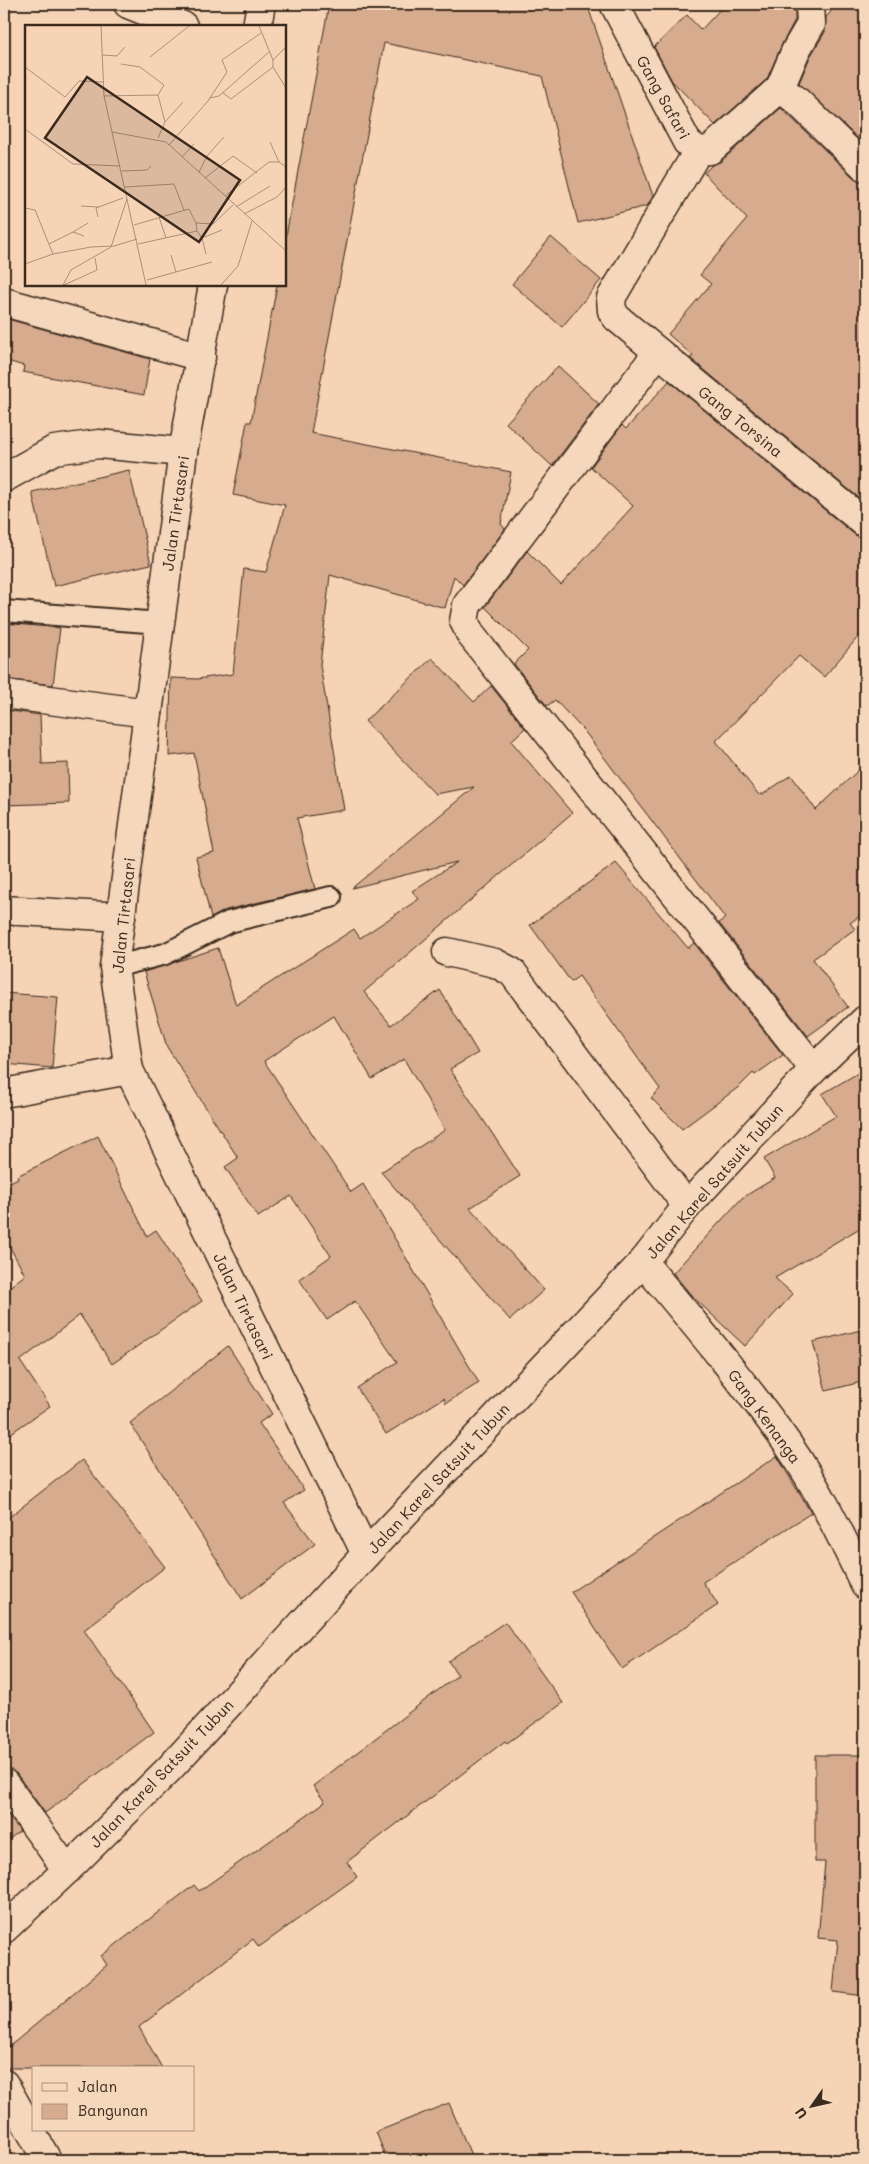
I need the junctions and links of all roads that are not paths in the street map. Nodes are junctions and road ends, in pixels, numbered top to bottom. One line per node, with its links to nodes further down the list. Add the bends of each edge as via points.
1 (128, 4): 5 (street)
2 (261, 4): 6 (street)
3 (614, 4): 8 (street, Gang Safari, via 687,142)
4 (810, 4): 7 (street, via 811,24)
5 (180, 25)
6 (257, 25)
7 (780, 88): 8 (street, Gang Safari, via 710,150); 9 (street)
8 (698, 151): 12 (street, Gang Torsina, via 610,298 617,318)
9 (865, 167)
10 (213, 286): 13 (street, Jalan Tirtasari)
11 (4, 302): 13 (street)
12 (658, 352): 16 (street, Gang Torsina); 27 (street, via 467,605 464,621)
13 (201, 357): 14 (street, Jalan Tirtasari)
14 (183, 452): 15 (street, via 99,444 54,450); 18 (street, Jalan Tirtasari)
15 (4, 478)
16 (865, 523)
17 (4, 611): 18 (lane)
18 (160, 623): 20 (street, Jalan Tirtasari)
19 (4, 694): 20 (street)
20 (148, 713): 23 (street, Jalan Tirtasari)
21 (331, 897): 25 (lane, via 229,922 165,954)
22 (4, 910): 23 (street)
23 (121, 916): 25 (street, Jalan Tirtasari)
24 (446, 952): 30 (street, via 495,964 512,972)
25 (114, 967): 28 (street, Jalan Tirtasari)
26 (865, 1020): 27 (street, Jalan Karel Satsuit Tubun)
27 (814, 1069): 30 (street, Jalan Karel Satsuit Tubun)
28 (129, 1070): 29 (street); 32 (street, Jalan Tirtasari)
29 (4, 1093)
30 (687, 1206): 31 (street, Jalan Karel Satsuit Tubun)
31 (643, 1262): 32 (street, Jalan Karel Satsuit Tubun); 33 (street, Gang Kenanga, via 789,1446 823,1501)
32 (366, 1554): 35 (street, Jalan Karel Satsuit Tubun, via 170,1768)
33 (865, 1585)
34 (4, 1783): 35 (street)
35 (67, 1870): 36 (street, Jalan Karel Satsuit Tubun)
36 (4, 1929)
37 (4, 2084): 38 (street)
38 (47, 2160)

